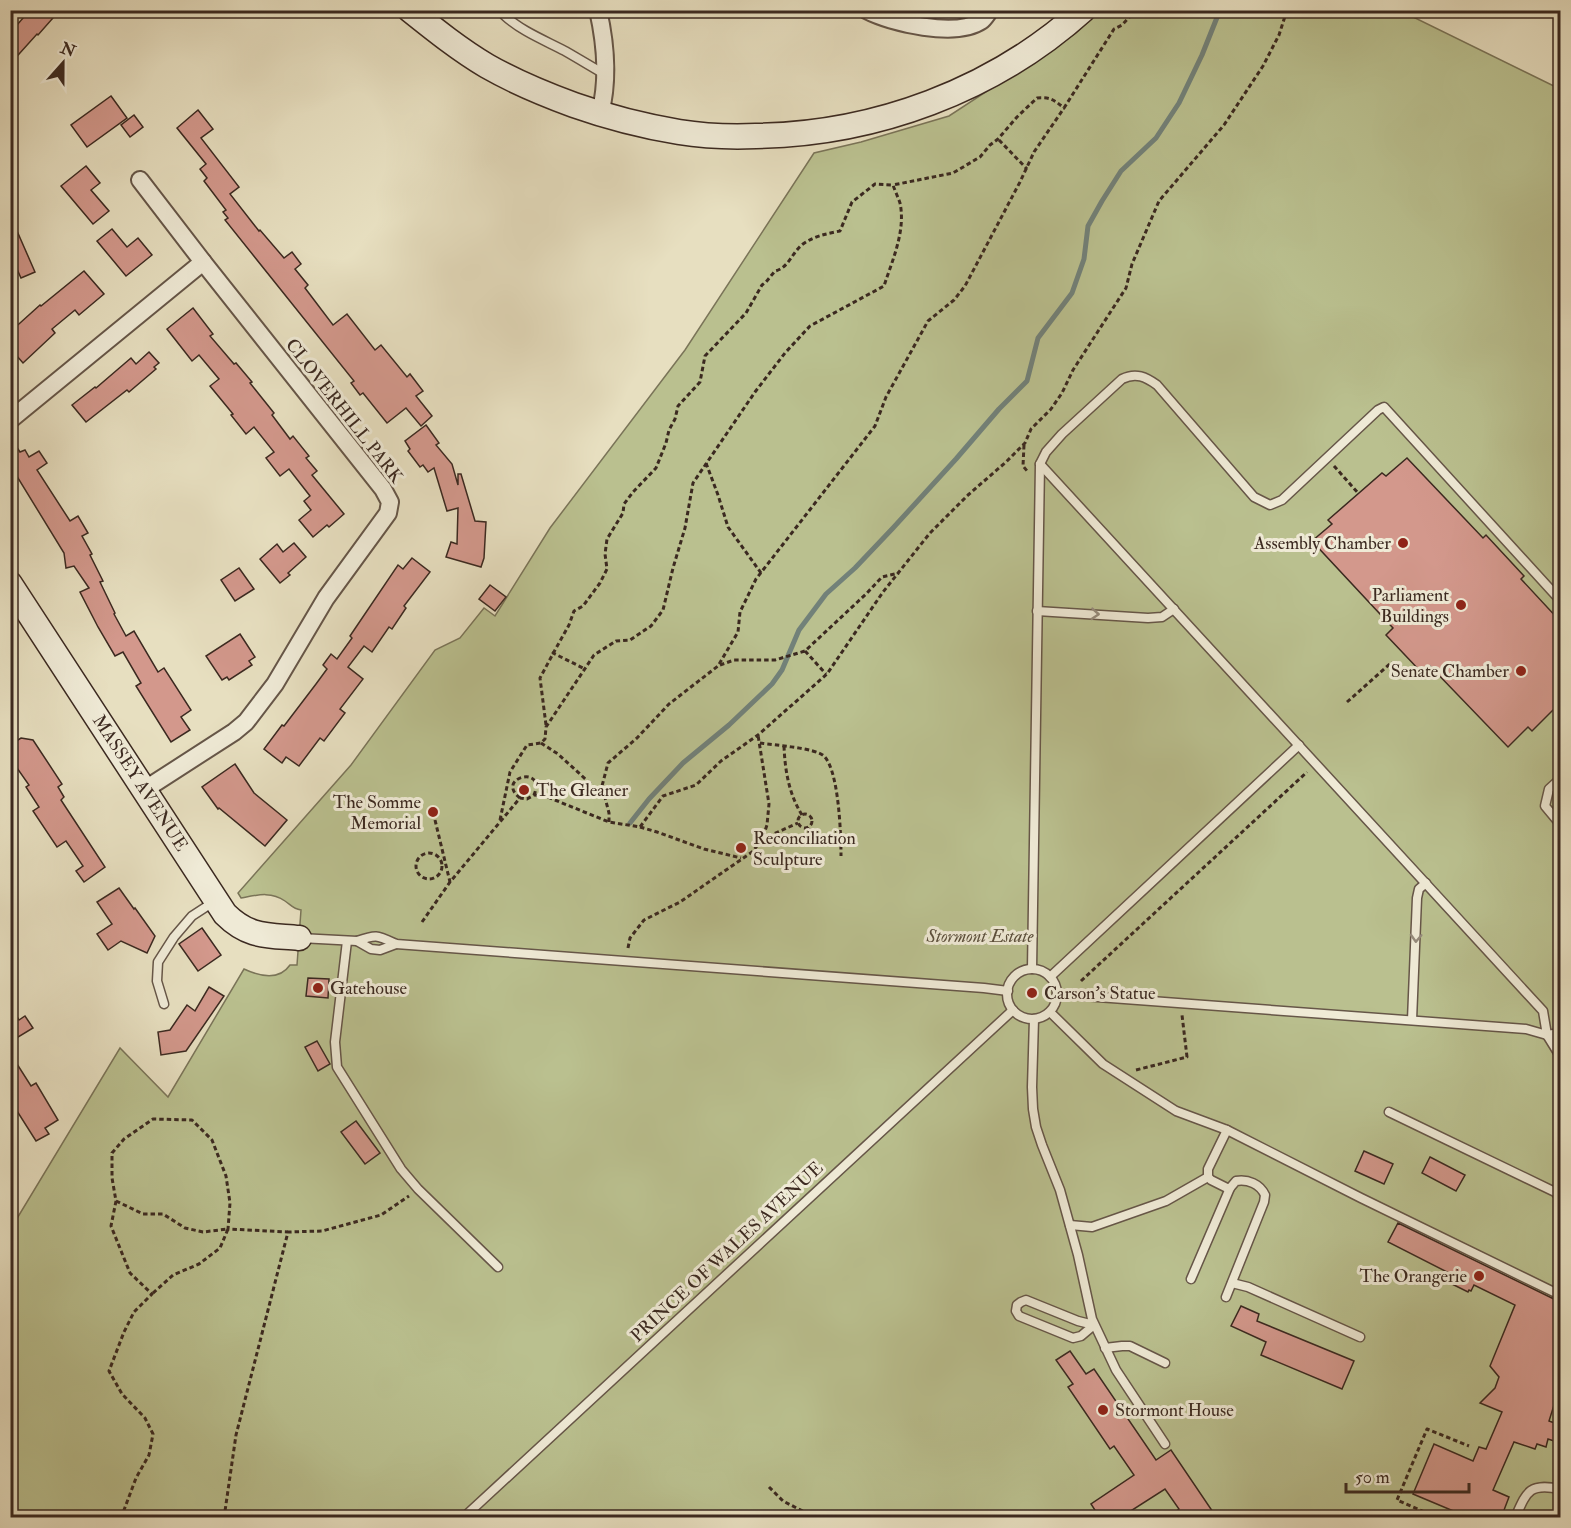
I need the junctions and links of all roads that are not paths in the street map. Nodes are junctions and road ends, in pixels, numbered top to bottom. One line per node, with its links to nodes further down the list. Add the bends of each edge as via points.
1 (410, 10): 8 (main road, via 488,67 540,93)
2 (598, 10): 7 (street)
3 (866, 10): 4 (street, via 900,23 949,28 975,24)
4 (990, 10)
5 (1083, 10): 8 (main road, via 1021,58 965,88 883,119 788,135 733,136 681,132)
6 (504, 15): 7 (lane)
7 (606, 75): 8 (street)
8 (600, 114)
9 (140, 180): 10 (street, CLOVERHILL PARK)
10 (203, 262): 11 (street); 19 (street, CLOVERHILL PARK, via 390,502 380,526 326,598 246,722)
11 (10, 420)
12 (1040, 464): 14 (lane, via 1062,434 1122,379 1136,375 1157,385 1254,498 1270,505 1282,500 1384,407); 15 (lane); 16 (lane)
13 (10, 584): 19 (main road, MASSEY AVENUE)
14 (1560, 600)
15 (1174, 609): 16 (lane, one-way to 15, via 1148,618 1162,617); 17 (lane)
16 (1037, 611): 25 (lane)
17 (1299, 746): 21 (lane); 26 (lane)
18 (1560, 779): 20 (lane, via 1549,789 1545,806)
19 (144, 790): 22 (main road, MASSEY AVENUE)
20 (1560, 824)
21 (1426, 883): 33 (lane, one-way to 33, via 1417,898); 35 (lane, via 1543,1011)
22 (216, 900): 23 (main road, MASSEY AVENUE, via 235,924 249,932); 29 (lane, via 192,916 158,962 157,981)
23 (299, 938): 24 (lane)
24 (347, 941): 27 (lane, via 380,936 396,944); 43 (lane, via 335,1042 337,1067 401,1169)
25 (1032, 969): 26 (lane); 27 (lane, via 1018,974)
26 (1050, 977): 28 (lane)
27 (1008, 991): 30 (lane)
28 (1057, 994): 31 (lane); 33 (lane)
29 (164, 1004)
30 (1013, 1010): 32 (lane); 54 (lane, PRINCE OF WALES AVENUE)
31 (1050, 1012): 32 (lane); 38 (lane, via 1103,1064 1176,1111)
32 (1034, 1019): 42 (lane, via 1034,1118)
33 (1412, 1020): 35 (lane, via 1526,1029)
34 (1560, 1033): 35 (lane)
35 (1547, 1035): 36 (lane)
36 (1560, 1056)
37 (1389, 1112): 41 (lane, via 1555,1192)
38 (1227, 1130): 39 (lane); 46 (lane)
39 (1208, 1177): 40 (lane); 42 (lane, via 1166,1201 1092,1227)
40 (1230, 1188): 44 (lane); 45 (lane, via 1236,1181 1245,1180 1260,1186 1265,1195)
41 (1560, 1198)
42 (1070, 1225): 48 (lane)
43 (498, 1267)
44 (1191, 1279)
45 (1232, 1283): 47 (lane); 49 (lane)
46 (1560, 1296)
47 (1227, 1297)
48 (1095, 1325): 48 (lane, via 1026,1300 1017,1305 1019,1316 1073,1338); 50 (lane)
49 (1360, 1337)
50 (1105, 1348): 51 (lane, via 1130,1346); 52 (lane)
51 (1165, 1363)
52 (1165, 1444)
53 (1560, 1489): 55 (lane, via 1542,1486 1529,1491)
54 (463, 1518)
55 (1515, 1518)

